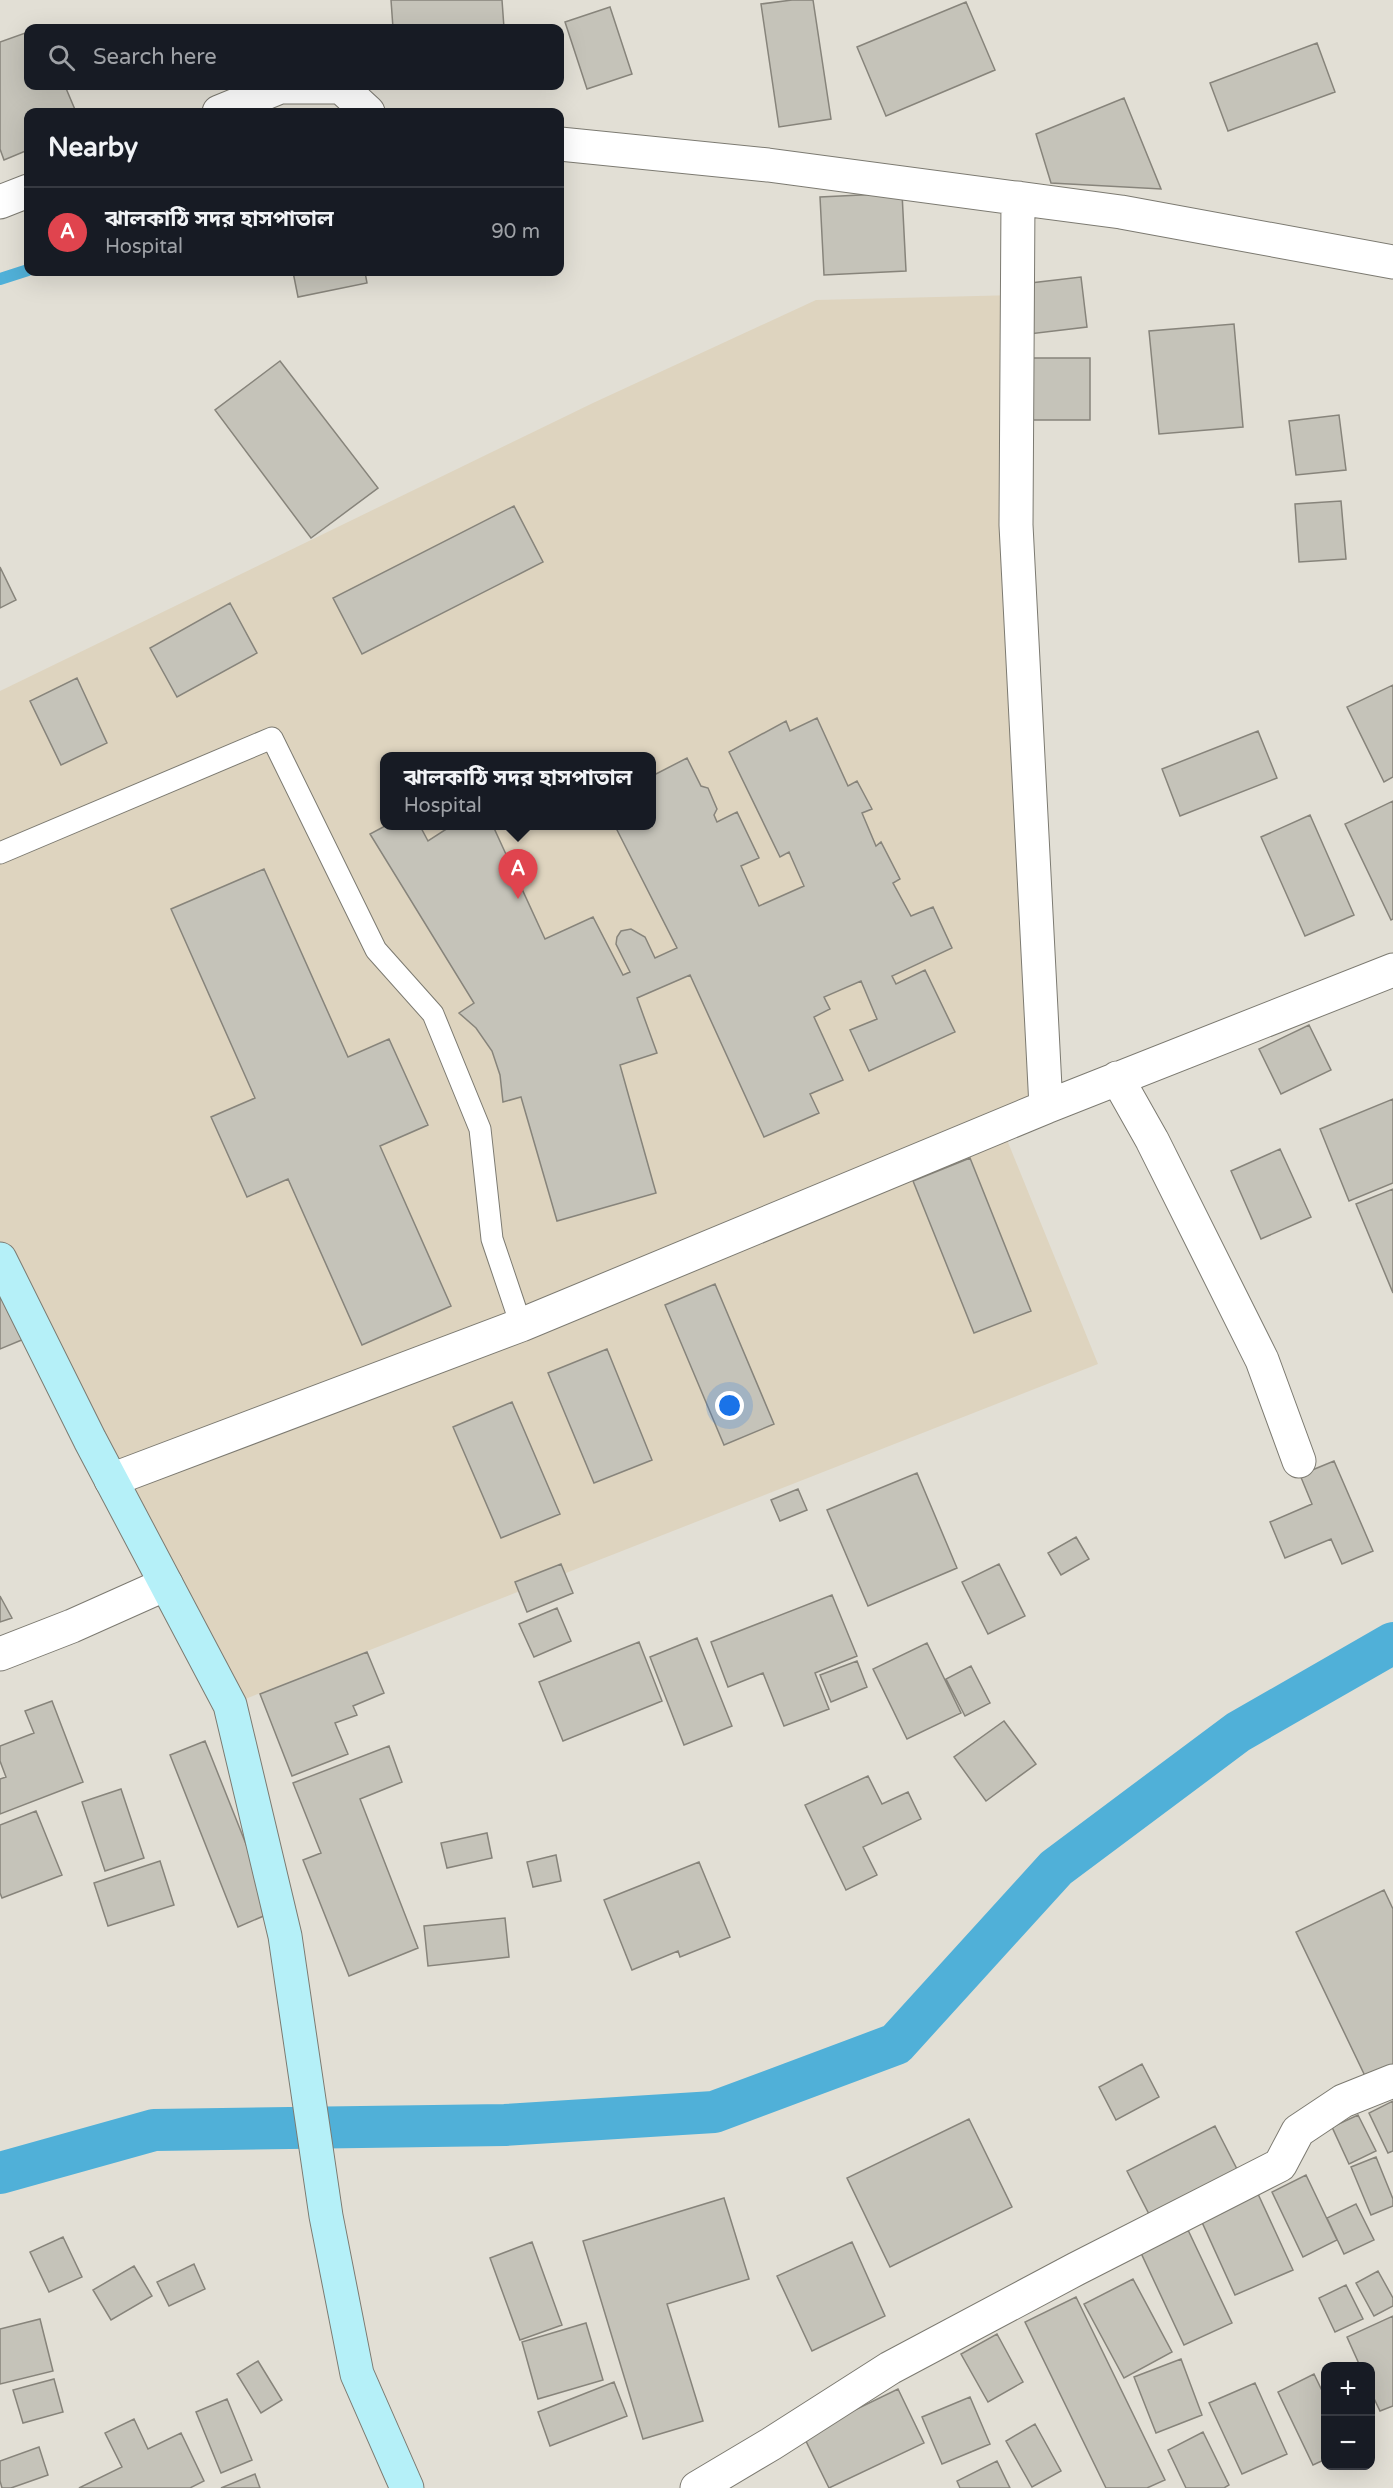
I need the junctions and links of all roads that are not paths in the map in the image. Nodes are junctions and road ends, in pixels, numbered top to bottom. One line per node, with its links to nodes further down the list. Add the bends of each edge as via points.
1 (273, 90): 3 (street)
2 (344, 90): 4 (street)
3 (229, 108)
4 (364, 108)
5 (564, 144): 7 (street, via 768,165)
6 (24, 193): 8 (street)
7 (1018, 198): 9 (street, via 1121,212); 13 (street, via 1016,525)
8 (0, 202)
9 (1393, 262)
10 (0, 853): 15 (lane, via 272,738 376,950 433,1014 480,1129 492,1239)
11 (1393, 970): 12 (street)
12 (1117, 1078): 13 (street); 16 (street, via 1262,1360)
13 (1046, 1107): 15 (street)
14 (0, 1259): 17 (main road)
15 (520, 1325): 17 (street)
16 (1299, 1461)
17 (111, 1479): 18 (main road)
18 (166, 1584): 19 (street); 21 (main road, via 230,1705 285,1936 326,2216 357,2374)
19 (0, 1654)
20 (1393, 2081): 22 (street, via 1343,2101 1298,2131 1280,2165 891,2368)
21 (407, 2488)
22 (697, 2488)

